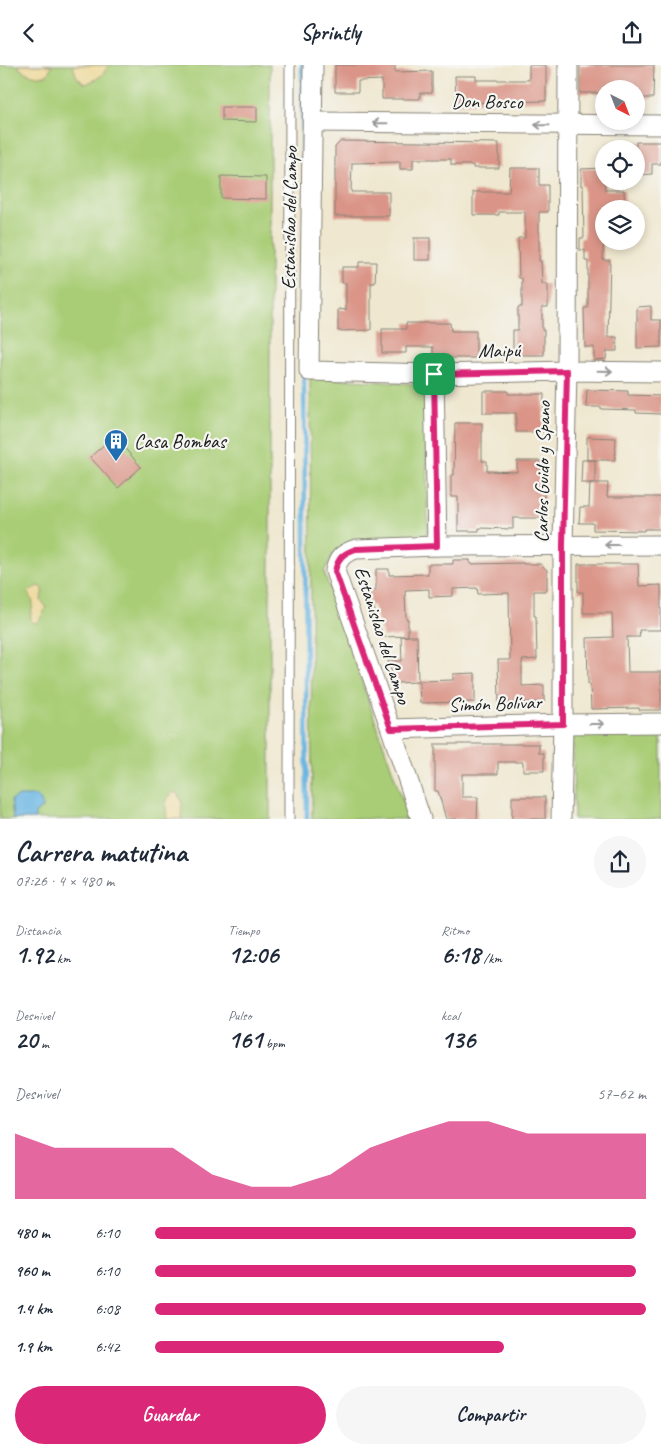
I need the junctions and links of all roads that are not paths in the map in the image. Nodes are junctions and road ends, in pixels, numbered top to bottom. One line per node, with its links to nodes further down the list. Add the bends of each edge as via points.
1 (290, 65): 17 (lane)
2 (313, 65): 4 (street, Estanislao del Campo)
3 (568, 65): 5 (street, Carlos Guido y Spano)
4 (313, 122): 5 (street, Don Bosco, one-way to 4); 7 (street, Estanislao del Campo)
5 (567, 125): 6 (street, Don Bosco); 8 (street, Carlos Guido y Spano)
6 (661, 125)
7 (309, 371): 10 (street, Maipú)
8 (567, 371): 9 (street, Maipú, one-way to 9); 10 (street, Maipú); 11 (street, Carlos Guido y Spano)
9 (661, 372)
10 (434, 374): 13 (street)
11 (563, 545): 12 (street, one-way to 11); 13 (street); 15 (street, Carlos Guido y Spano)
12 (661, 545)
13 (437, 546): 16 (street, Estanislao del Campo, via 356,549 344,553 337,562 335,571)
14 (661, 723): 15 (street, Simón Bolívar, one-way to 14)
15 (563, 724): 16 (street, Simón Bolívar); 19 (street, Carlos Guido y Spano)
16 (391, 729): 18 (street, Estanislao del Campo)
17 (289, 819)
18 (421, 819)
19 (561, 819)

